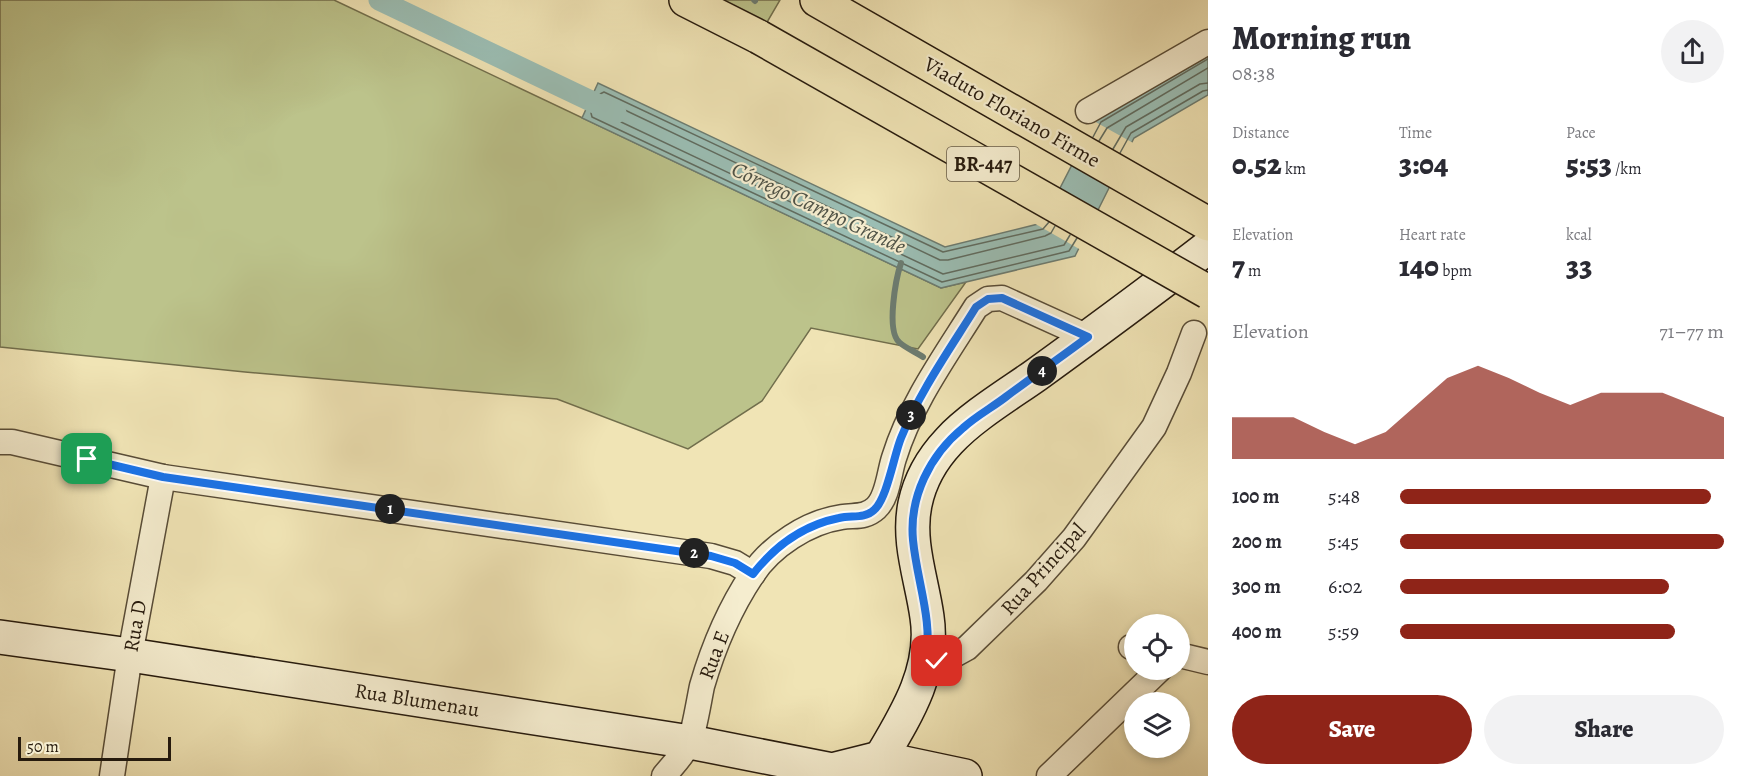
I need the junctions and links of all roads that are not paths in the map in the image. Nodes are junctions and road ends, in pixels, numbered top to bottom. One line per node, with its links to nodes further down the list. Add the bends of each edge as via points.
1 (686, 0): 7 (main road, BR-447, bridge, via 759,37)
2 (817, 0): 5 (main road, Viaduto Floriano Firme / BR-447)
3 (1208, 42): 4 (street)
4 (1088, 111)
5 (1208, 224)
6 (1208, 247): 9 (street)
7 (1208, 292)
8 (1194, 333): 16 (street, Rua Principal, via 1154,427 1074,538 967,648 947,659)
9 (1088, 337): 12 (street, Rua E, via 1002,298 982,302 908,421 880,504 868,514 829,520 791,537); 16 (street, via 963,427 937,454 927,471 919,489 913,523 915,557 928,624)
10 (0, 442): 11 (street)
11 (163, 477): 12 (street, via 711,556 735,563); 14 (street, Rua D)
12 (753, 574): 19 (street, Rua E, via 713,655)
13 (0, 637): 14 (street, Rua Blumenau)
14 (130, 655): 19 (street, Rua Blumenau); 22 (street, Rua D)
15 (1190, 658): 17 (street)
16 (926, 662): 20 (street, via 917,690)
17 (1208, 662)
18 (1149, 680): 25 (street)
19 (690, 742): 21 (street, Rua Blumenau); 23 (street)
20 (875, 767): 21 (street); 24 (street)
21 (831, 773)
22 (112, 776)
23 (664, 776)
24 (965, 776)
25 (1049, 776)

